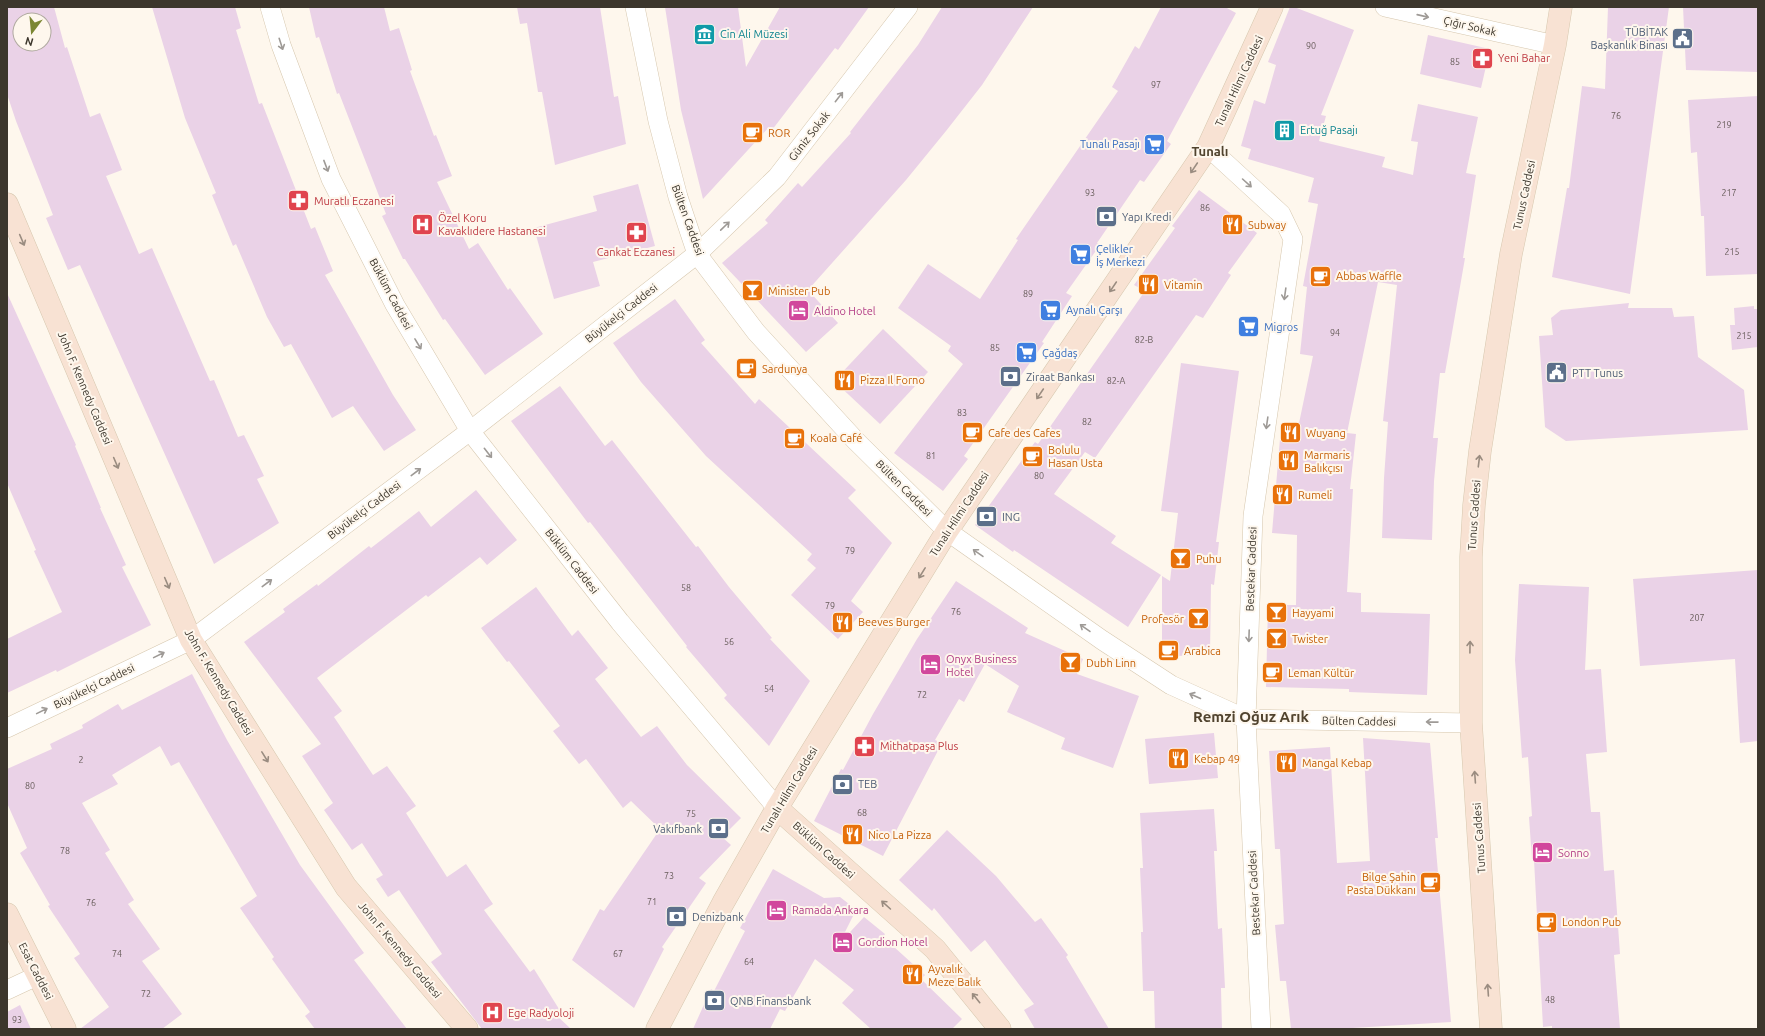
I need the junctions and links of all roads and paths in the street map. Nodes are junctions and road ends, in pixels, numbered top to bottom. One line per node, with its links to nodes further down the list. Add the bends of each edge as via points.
1 (270, 7): 11 (street, Büklüm Caddesi, one-way to 11, via 280,45 331,180 395,305)
2 (635, 7): 10 (street, Bülten Caddesi, via 658,121 678,197)
3 (908, 7): 10 (street, Güniz Sokak, one-way to 3, via 777,177)
4 (1272, 7): 8 (street, Tunalı Hilmi Caddesi)
5 (1385, 7): 7 (street, Çığır Sokak, one-way to 7)
6 (1561, 7): 7 (street, Tunus Caddesi)
7 (1555, 45): 15 (street, Tunus Caddesi, one-way to 7, via 1471,557 1480,452 1511,254)
8 (1208, 147): 12 (street, Tunalı Hilmi Caddesi, one-way to 12); 14 (street, Bestekar Caddesi, one-way to 14, via 1281,214 1293,239 1253,516)
9 (7, 204): 13 (street, John F. Kennedy Caddesi, one-way to 13)
10 (697, 254): 11 (street, Büyükelçi Caddesi); 12 (street, Bülten Caddesi, via 756,332 856,441)
11 (470, 431): 13 (street, Büyükelçi Caddesi, one-way to 11); 17 (street, Büklüm Caddesi, one-way to 17, via 620,622)
12 (947, 531): 14 (street, Bülten Caddesi, one-way to 12, via 1171,685 1102,640); 17 (street, Tunalı Hilmi Caddesi, one-way to 17)
13 (191, 640): 16 (street, Büyükelçi Caddesi, one-way to 13); 22 (street, John F. Kennedy Caddesi, one-way to 22, via 346,887)
14 (1246, 719): 15 (street, Bülten Caddesi, one-way to 14); 25 (street, Bestekar Caddesi)
15 (1471, 723): 26 (street, Tunus Caddesi, one-way to 15)
16 (7, 728)
17 (777, 808): 23 (street, Tunalı Hilmi Caddesi, via 722,903); 24 (street, Büklüm Caddesi, one-way to 17, via 935,949)
18 (7, 914): 19 (street, Esat Caddesi)
19 (38, 975): 20 (street); 21 (street, Esat Caddesi)
20 (7, 990)
21 (65, 1029)
22 (467, 1029)
23 (657, 1029)
24 (1000, 1029)
25 (1261, 1029)
26 (1491, 1029)

